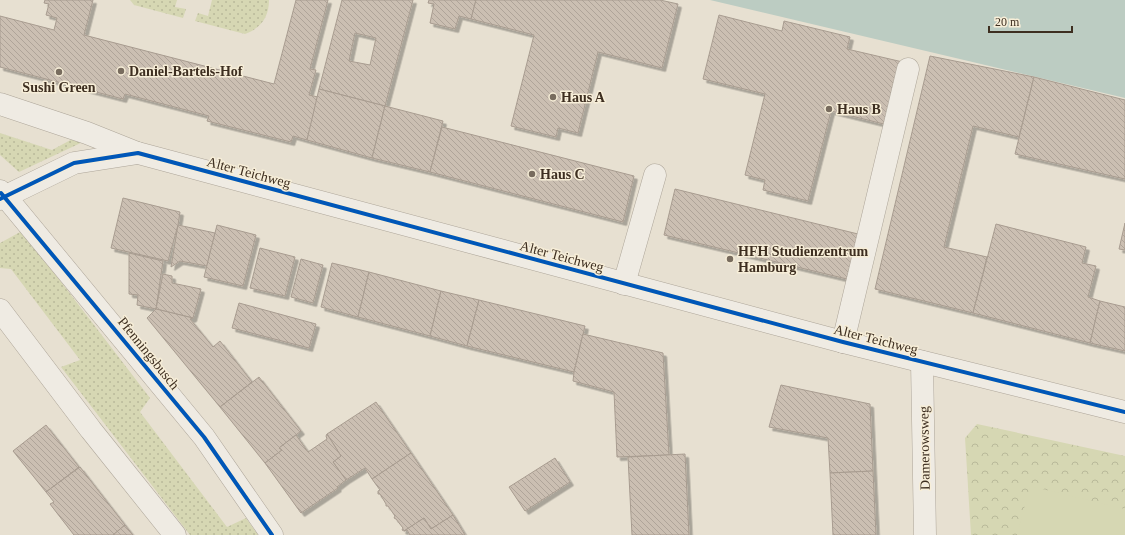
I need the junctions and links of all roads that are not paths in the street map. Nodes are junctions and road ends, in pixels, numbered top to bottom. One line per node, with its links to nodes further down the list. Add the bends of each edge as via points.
1 (908, 69): 8 (street)
2 (0, 104): 3 (street)
3 (138, 153): 5 (street, Alter Teichweg, via 74,163); 6 (street, Alter Teichweg)
4 (656, 175): 6 (street)
5 (2, 196): 12 (street, Pfenningsbusch, via 204,437)
6 (624, 284): 8 (street, Alter Teichweg)
7 (0, 310): 11 (street)
8 (843, 342): 9 (street, Alter Teichweg)
9 (922, 362): 10 (street, Alter Teichweg); 13 (street, Damerowsweg)
10 (1125, 412)
11 (175, 535)
12 (272, 535)
13 (925, 535)

